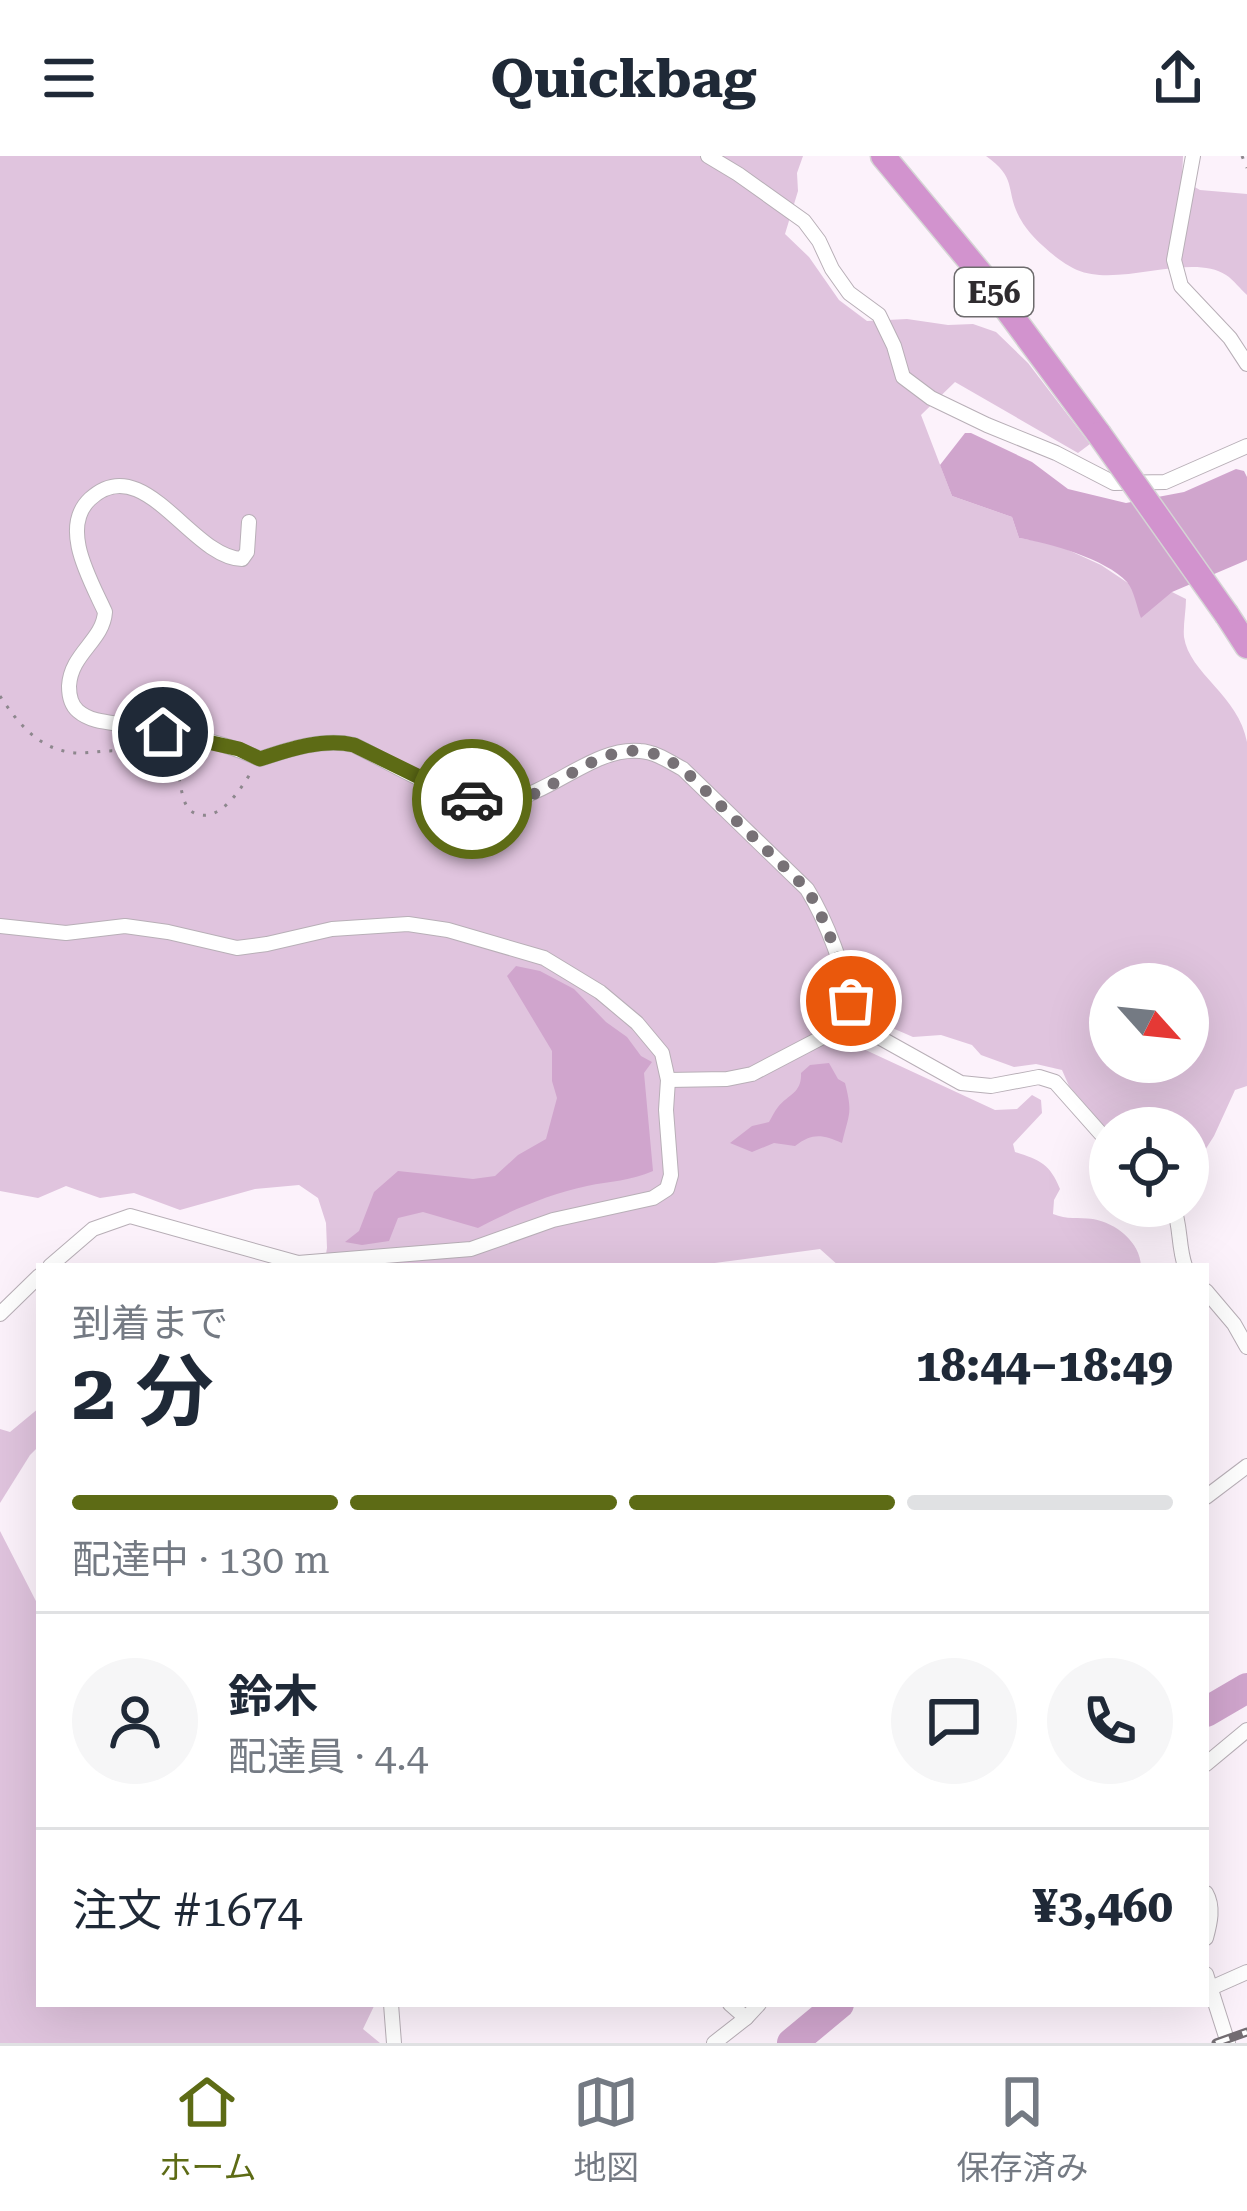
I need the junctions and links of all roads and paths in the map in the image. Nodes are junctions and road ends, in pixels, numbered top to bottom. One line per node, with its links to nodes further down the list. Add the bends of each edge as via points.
1 (707, 156): 7 (street, via 803,221 849,292 879,315 904,376 932,398 1114,482 1165,482)
2 (883, 156): 9 (highway, E56, bridge, via 980,273)
3 (1193, 156): 6 (street, via 1177,273)
4 (1242, 156): 5 (path)
5 (1247, 168)
6 (1247, 364)
7 (1247, 446)
8 (249, 522): 11 (street, via 247,552 233,559 131,488 98,492 81,507 79,548 105,612 77,658 69,697 76,710 106,723 216,742)
9 (1247, 646)
10 (0, 696): 11 (path, via 30,736 68,752 170,758 194,814 229,803)
11 (260, 759): 13 (street, via 341,742 454,794 500,804 615,752 659,756 683,769 807,889)
12 (0, 926): 14 (street, via 66,933 125,926 237,948 332,929 448,930 544,958 600,992 662,1054)
13 (859, 1026): 14 (street, via 752,1074); 15 (street, via 961,1083 1055,1082)
14 (668, 1080): 18 (street, via 671,1174 653,1198 554,1220 471,1250)
15 (1089, 1120)
16 (1179, 1227): 20 (street)
17 (53, 1263): 19 (street, via 93,1229 130,1216)
18 (298, 1263)
19 (298, 1263)
20 (1184, 1263)
21 (36, 1279): 23 (street)
22 (1209, 1295): 24 (street)
23 (0, 1314)
24 (1247, 1346)
25 (1247, 1466): 26 (street)
26 (1209, 1495)
27 (1247, 1730): 28 (street)
28 (1209, 1762)
29 (1247, 1972): 30 (street)
30 (1209, 1981)
31 (1209, 1984): 38 (street)
32 (391, 2007): 36 (street)
33 (733, 2007): 35 (street)
34 (756, 2007): 35 (street)
35 (746, 2018): 37 (street)
36 (394, 2043)
37 (714, 2043)
38 (1228, 2043)

